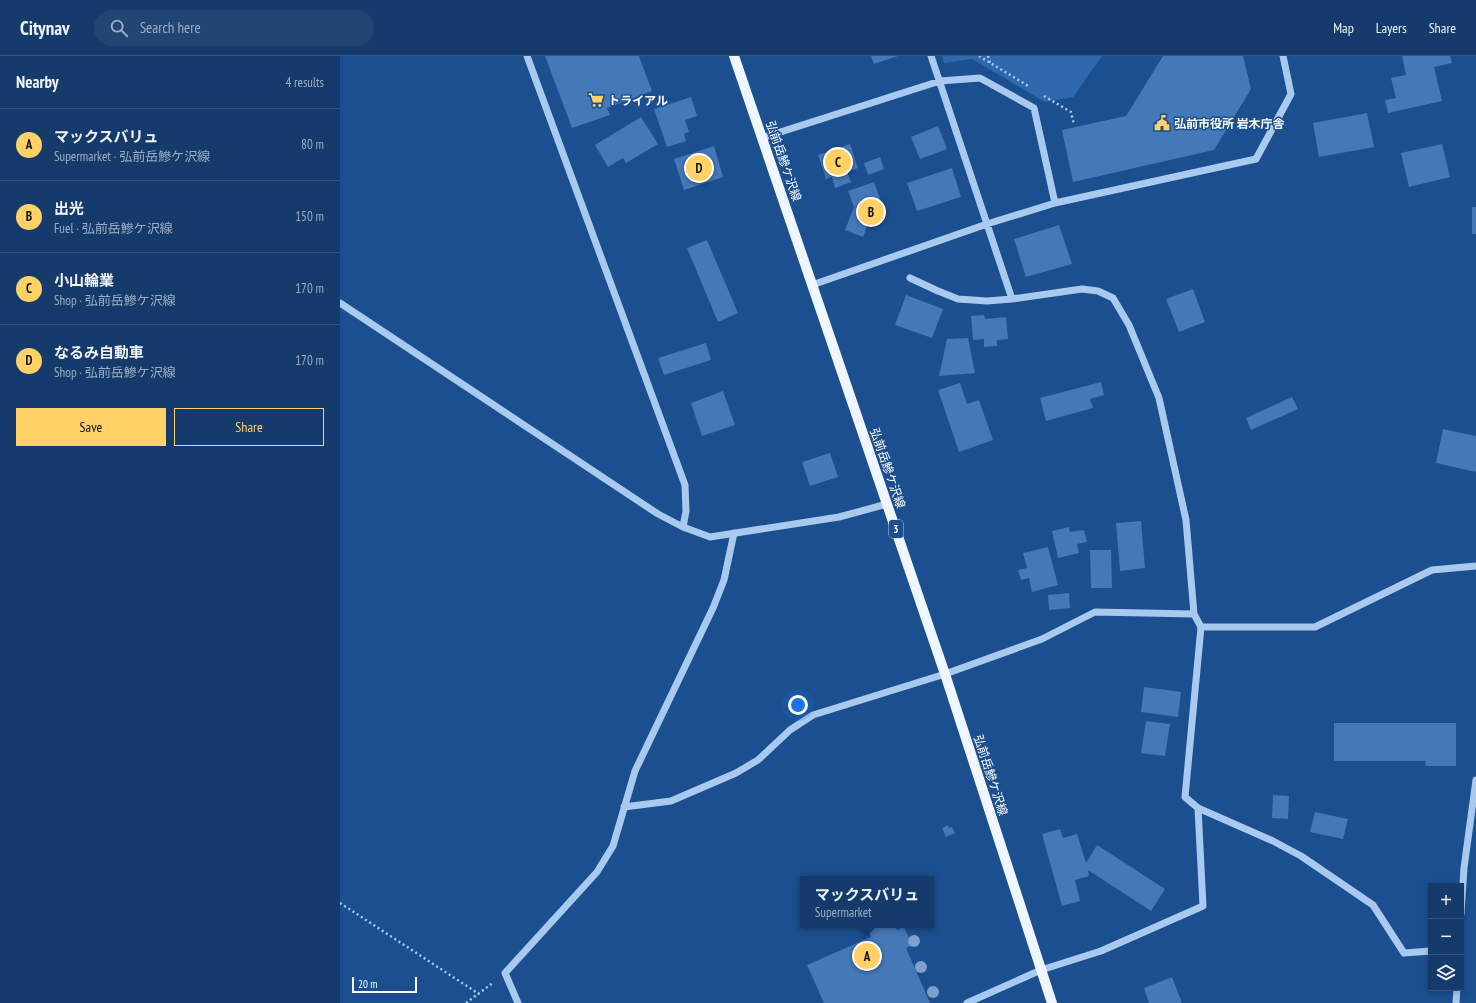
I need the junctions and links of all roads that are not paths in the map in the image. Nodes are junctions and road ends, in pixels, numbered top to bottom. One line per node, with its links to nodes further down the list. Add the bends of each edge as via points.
1 (527, 56): 14 (street, via 685,485 686,511)
2 (734, 56): 6 (main road, 弘前岳鰺ケ沢線 / 3)
3 (931, 56): 5 (street)
4 (1283, 56): 7 (street, via 1292,94 1256,159)
5 (940, 81): 6 (street); 7 (street, via 980,78 1034,108); 8 (street)
6 (762, 138): 10 (main road, 弘前岳鰺ケ沢線 / 3)
7 (1055, 203): 8 (street)
8 (987, 224): 10 (street); 11 (street)
9 (910, 278): 11 (street, via 958,299)
10 (812, 286): 13 (main road, 弘前岳鰺ケ沢線 / 3)
11 (1012, 299): 17 (street, via 1082,289 1098,291 1113,298 1122,311 1159,398 1186,520)
12 (340, 303): 14 (street)
13 (887, 504): 15 (street, via 839,517); 19 (main road, 弘前岳鰺ケ沢線 / 3)
14 (683, 527): 15 (street, via 710,536)
15 (734, 533): 21 (street, via 724,580 713,608 635,771)
16 (1476, 566): 18 (street, via 1432,570 1315,627)
17 (1194, 614): 18 (street); 19 (street, via 1096,612 1042,639)
18 (1201, 627): 22 (street, via 1185,797)
19 (945, 674): 21 (street, via 813,715 790,730 758,760 736,773 671,801); 25 (main road, 弘前岳鰺ケ沢線 / 3)
20 (1476, 780): 23 (street)
21 (624, 807): 27 (street, via 612,846 597,872 505,973)
22 (1198, 808): 24 (street, via 1301,856 1373,905 1404,953); 25 (street, via 1203,906 1101,951)
23 (1463, 883)
24 (1428, 951)
25 (1041, 970): 28 (street); 29 (main road, 弘前岳鰺ケ沢線 / 3)
26 (1457, 991): 30 (street)
27 (518, 1003)
28 (967, 1003)
29 (1052, 1003)
30 (1456, 1003)

